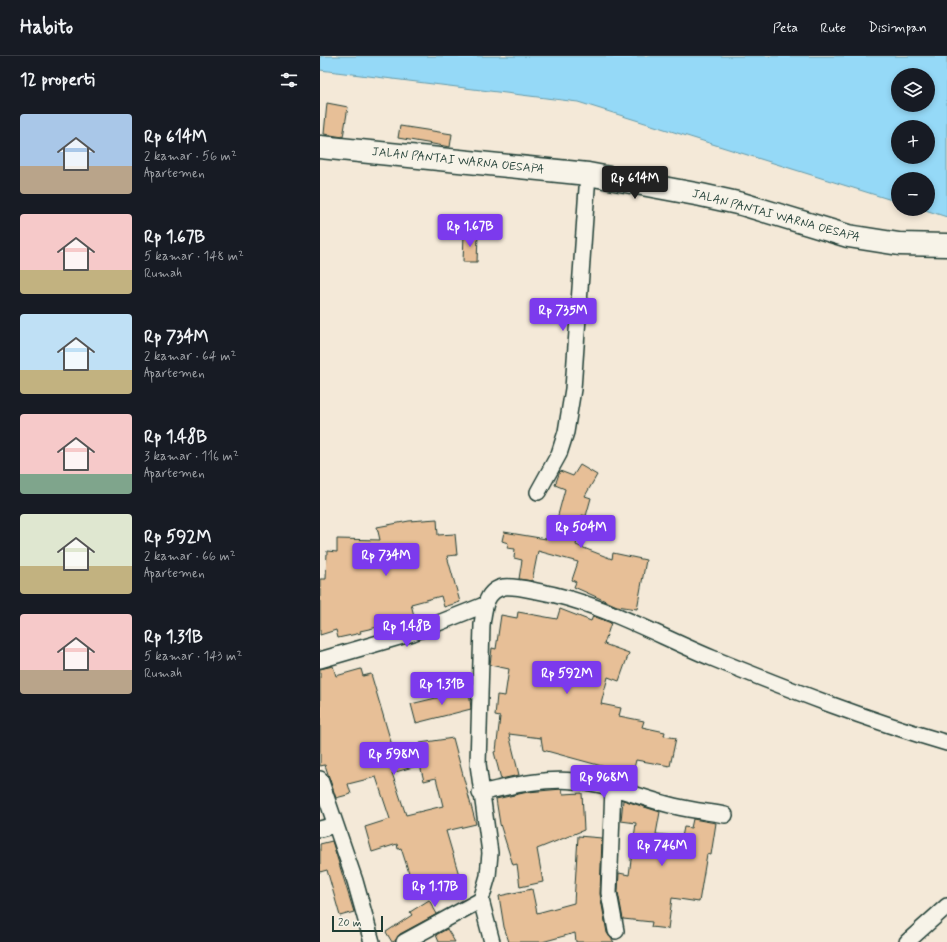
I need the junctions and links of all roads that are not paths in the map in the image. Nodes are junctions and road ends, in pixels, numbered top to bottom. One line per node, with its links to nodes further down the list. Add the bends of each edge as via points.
1 (320, 147): 2 (street, JALAN PANTAI WARNA OESAPA)
2 (588, 174): 3 (street, JALAN PANTAI WARNA OESAPA, via 742,204 848,236 899,244); 4 (street, via 573,389 566,432 559,454)
3 (947, 245)
4 (538, 492)
5 (484, 605): 6 (street, via 413,633); 7 (street, via 493,591 504,587 562,596 598,607 801,693); 10 (street, via 477,726)
6 (320, 660)
7 (947, 744)
8 (320, 779): 12 (street)
9 (613, 787): 10 (street, via 574,781 549,781); 11 (street, via 674,806); 16 (street, via 609,894)
10 (480, 792): 14 (street, via 490,853 488,876)
11 (725, 815)
12 (335, 825): 13 (street); 17 (street, via 355,881)
13 (320, 829)
14 (481, 900): 18 (street); 19 (street)
15 (947, 906): 20 (street)
16 (616, 931)
17 (372, 942)
18 (404, 942)
19 (492, 942)
20 (907, 942)

